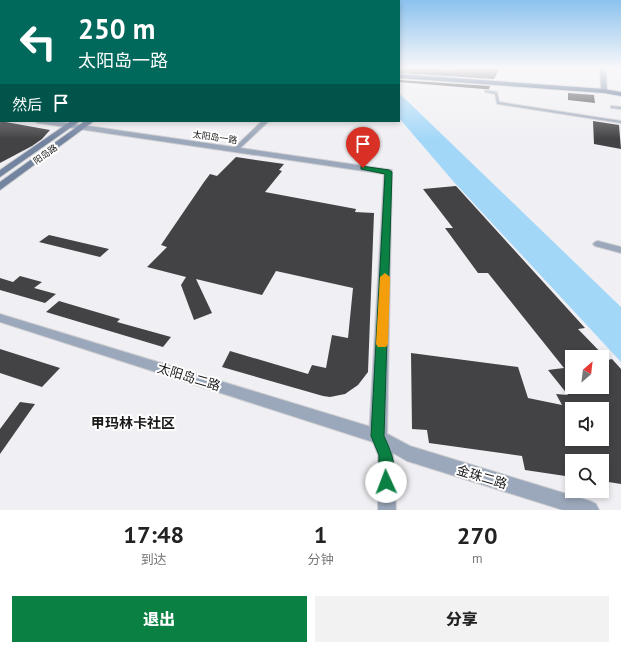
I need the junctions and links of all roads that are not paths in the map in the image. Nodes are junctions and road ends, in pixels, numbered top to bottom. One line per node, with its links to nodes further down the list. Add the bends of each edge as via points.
1 (490, 92): 7 (lane, via 496,93 498,103)
2 (612, 106): 3 (lane)
3 (621, 108)
4 (47, 122): 8 (street, 太阳岛一路)
5 (86, 122): 8 (main road, 阳岛路)
6 (265, 122): 9 (street)
7 (621, 122)
8 (75, 125): 9 (street, 太阳岛一路); 10 (main road, 阳岛路); 11 (main road, 阳岛路)
9 (235, 150): 15 (street, 太阳岛一路, via 389,172)
10 (0, 174)
11 (0, 187)
12 (598, 244): 13 (street)
13 (621, 250)
14 (0, 318): 15 (street, 太阳岛二路)
15 (378, 436): 16 (street, via 386,455); 17 (street, 金珠二路, via 407,453)
16 (387, 510)
17 (590, 510)

